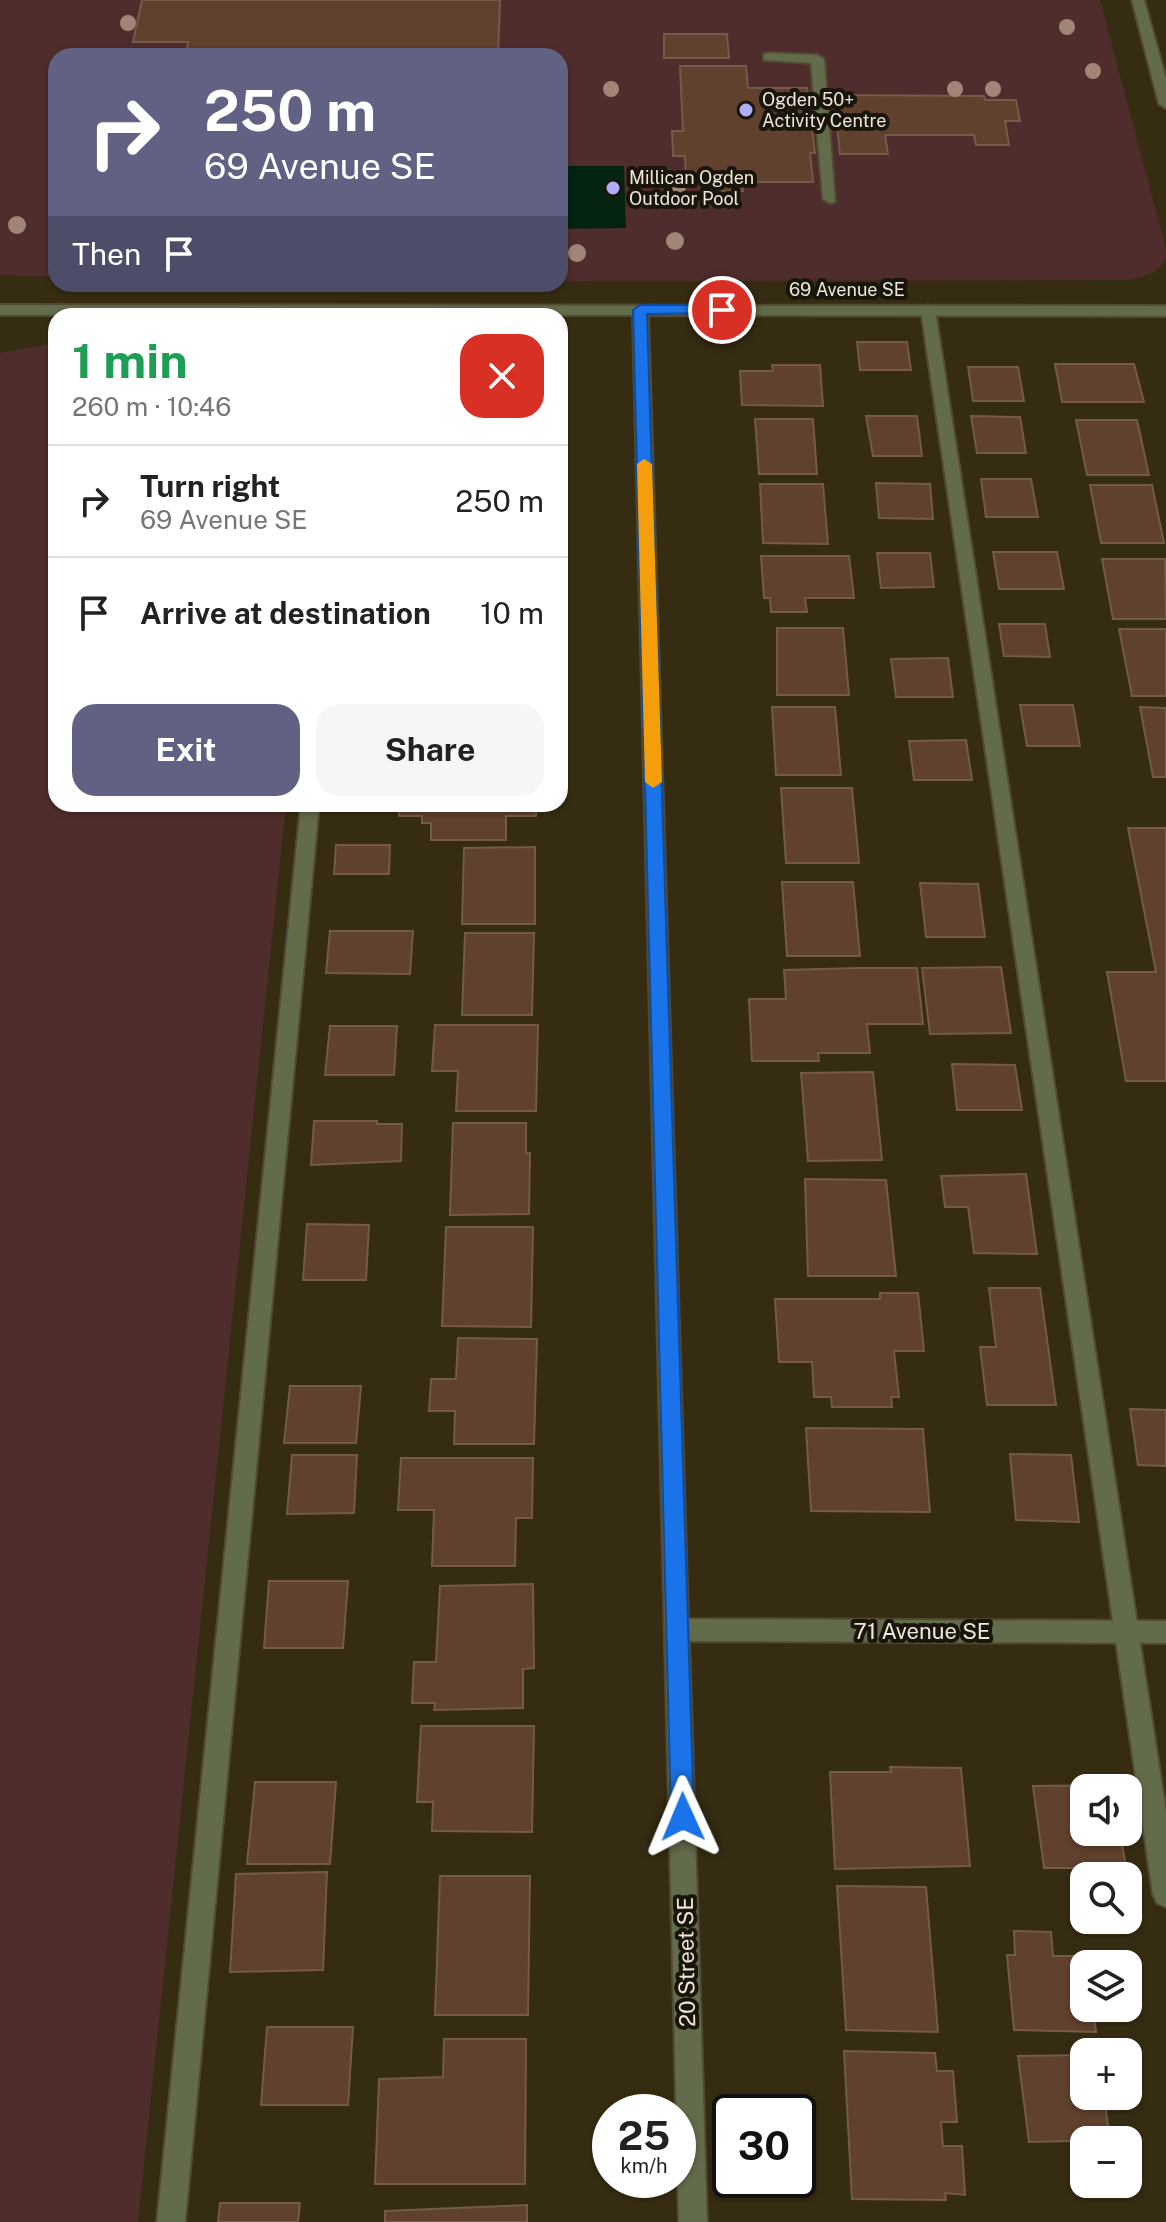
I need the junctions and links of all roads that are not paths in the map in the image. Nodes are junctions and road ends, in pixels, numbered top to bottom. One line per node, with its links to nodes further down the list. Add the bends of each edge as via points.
1 (1138, 0): 3 (street)
2 (769, 57): 4 (street, via 817,59)
3 (1166, 104)
4 (830, 199)
5 (0, 310): 6 (street, 69 Avenue SE)
6 (48, 310)
7 (640, 310): 8 (street, 69 Avenue SE); 9 (street, 69 Avenue SE); 12 (street, 20 Street SE)
8 (928, 310): 10 (street, 69 Avenue SE); 13 (street)
9 (568, 311)
10 (1166, 311)
11 (309, 812): 16 (street)
12 (678, 1630): 13 (street, 71 Avenue SE); 17 (street, 20 Street SE)
13 (1126, 1632): 14 (street, 71 Avenue SE); 15 (street)
14 (1166, 1632)
15 (1166, 1894)
16 (171, 2222)
17 (693, 2222)

